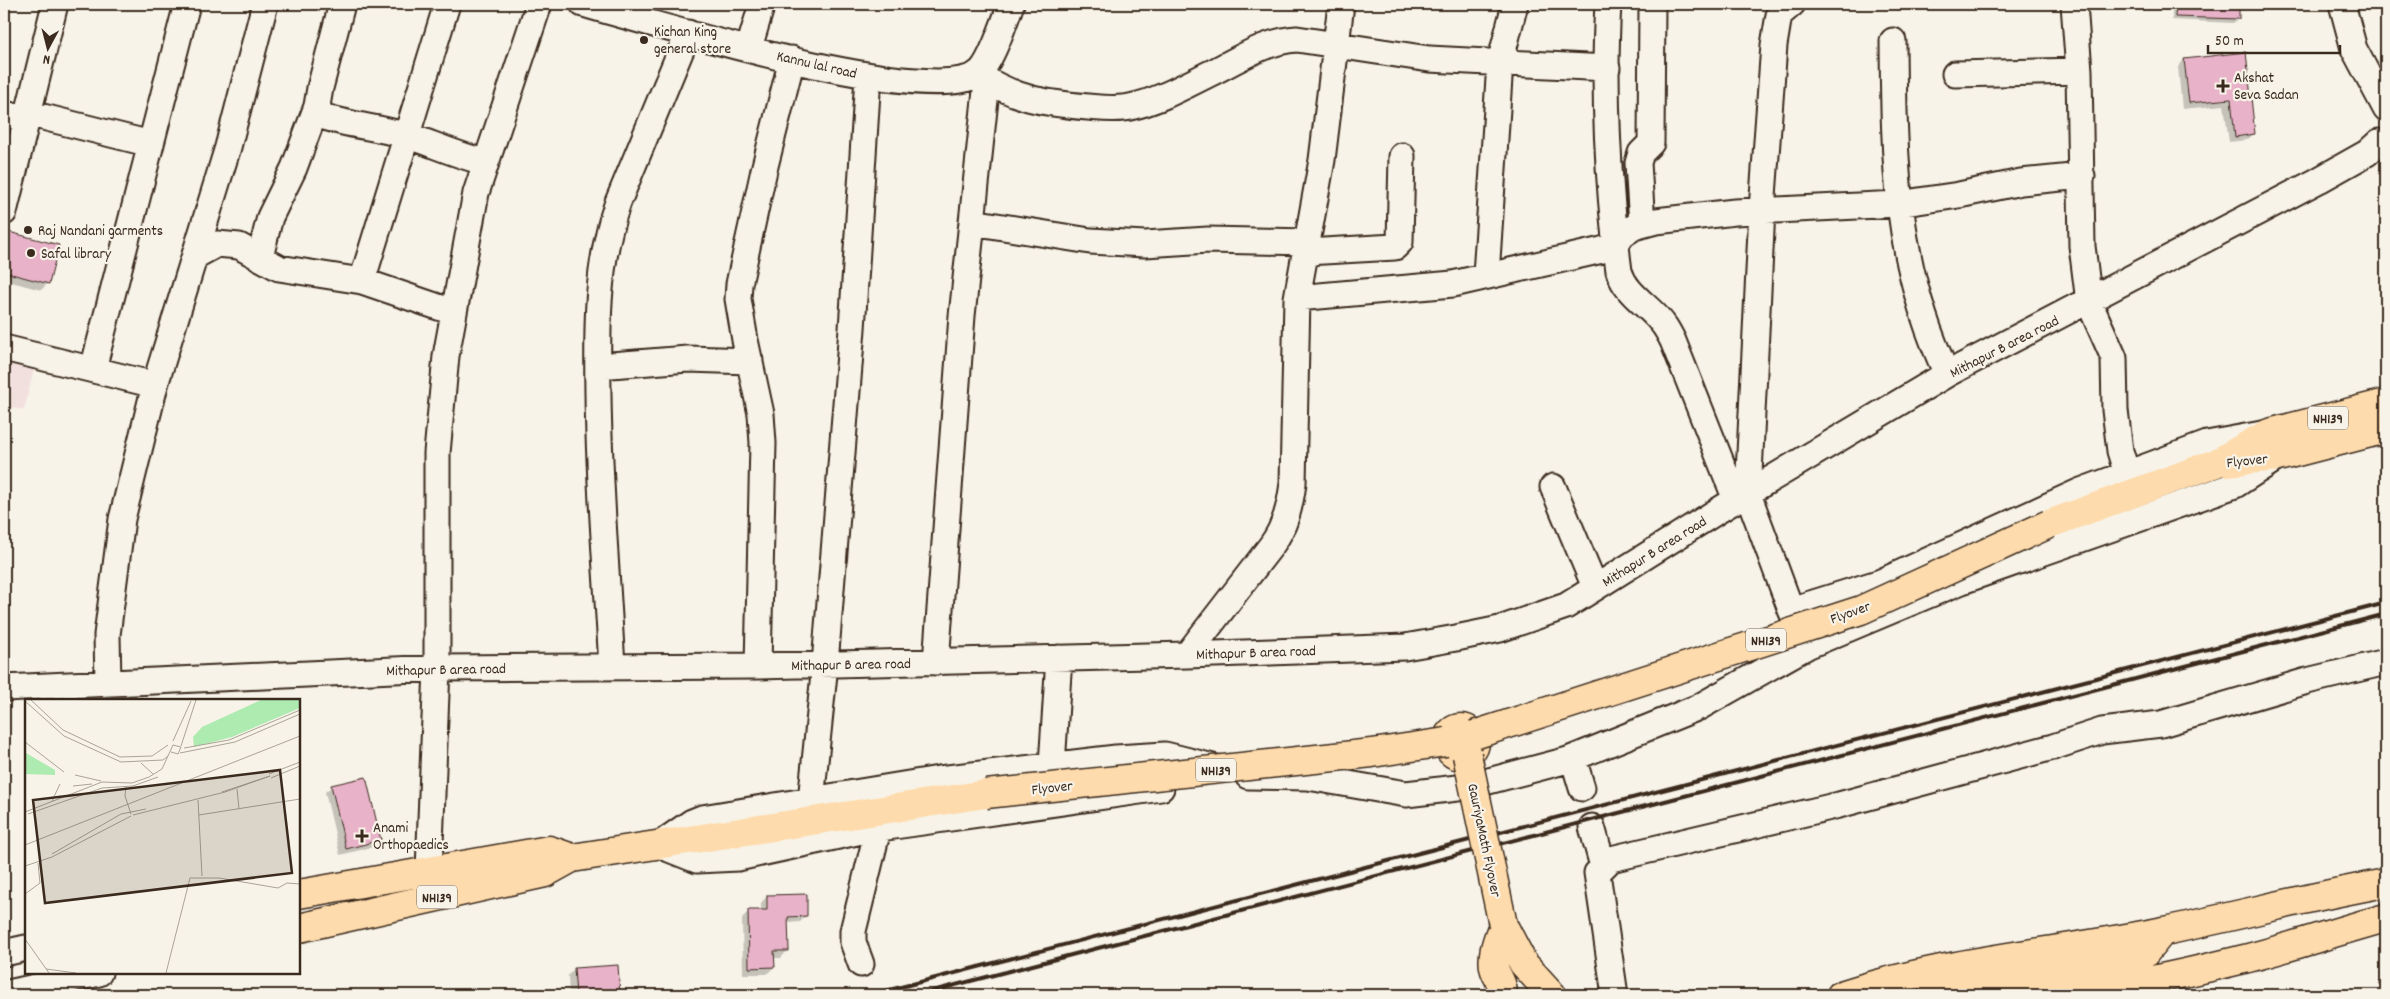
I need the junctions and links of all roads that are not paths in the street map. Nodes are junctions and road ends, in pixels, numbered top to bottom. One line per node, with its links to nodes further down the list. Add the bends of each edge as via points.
1 (55, 4): 31 (street)
2 (187, 4): 34 (street)
3 (265, 4): 46 (street, via 228,146)
4 (342, 4): 29 (street)
5 (447, 4): 32 (street)
6 (539, 4): 36 (street)
7 (583, 4): 17 (street, Kannu lal road)
8 (762, 4): 21 (street)
9 (1011, 4): 28 (street)
10 (1340, 4): 20 (street)
11 (1515, 4): 23 (street)
12 (1608, 4): 24 (street)
13 (1652, 4): 43 (street, via 1651,143 1641,153 1638,163)
14 (1792, 4): 40 (street, via 1779,15 1774,45)
15 (2074, 4): 25 (street)
16 (2342, 4): 30 (street, via 2354,49)
17 (633, 10): 18 (street, Kannu lal road)
18 (688, 33): 21 (street, Kannu lal road); 55 (street, via 612,222 603,263 597,322)
19 (1893, 41): 39 (street)
20 (1335, 46): 23 (street, via 1429,59); 28 (street, via 1297,38 1283,40 1255,50 1164,95 1127,108 1031,100 1010,93); 45 (street, via 1322,160)
21 (749, 48): 22 (street, Kannu lal road)
22 (792, 59): 27 (street, Kannu lal road); 54 (street, via 739,284 738,300)
23 (1500, 63): 24 (street); 48 (street)
24 (1607, 68): 44 (street)
25 (2079, 71): 26 (street); 38 (street)
26 (1955, 74)
27 (868, 76): 28 (street, Kannu lal road, via 945,81); 74 (street)
28 (982, 77): 42 (street)
29 (317, 106): 32 (street, via 322,116 334,120); 47 (street, via 294,168 270,217)
30 (2386, 108)
31 (19, 115): 34 (street); 37 (street)
32 (405, 135): 36 (street, via 462,157); 49 (street)
33 (2384, 142): 51 (street, Mithapur B area road, via 2327,176)
34 (152, 144): 56 (street)
35 (1402, 156): 45 (street, via 1400,242 1395,247)
36 (486, 162): 52 (street, via 476,193)
37 (9, 163): 41 (street)
38 (2082, 176): 39 (street, via 2021,182); 51 (street, via 2082,246)
39 (1898, 204): 40 (street); 57 (street, via 1915,294 1928,334)
40 (1762, 210): 43 (street); 64 (street)
41 (4, 212)
42 (972, 222): 45 (street, via 1090,241 1145,244 1208,240); 72 (street)
43 (1642, 224): 44 (street, via 1623,234)
44 (1615, 245): 48 (street); 64 (street, via 1622,281 1628,291 1663,324 1677,349)
45 (1307, 247): 50 (street)
46 (194, 256): 47 (street, via 217,244 239,246); 58 (street)
47 (260, 257): 49 (street, via 293,271)
48 (1486, 275): 50 (street, via 1435,286)
49 (362, 281): 52 (street)
50 (1297, 298): 70 (street, via 1293,483 1285,522 1271,546)
51 (2089, 302): 57 (street, Mithapur B area road); 62 (street, via 2114,358 2116,418)
52 (454, 312): 77 (street, via 446,356 437,453)
53 (4, 348): 56 (street)
54 (750, 361): 55 (street, via 688,360); 75 (street, via 762,414 763,443)
55 (598, 366): 76 (street)
56 (93, 369): 58 (street)
57 (1948, 374): 64 (street, Mithapur B area road)
58 (155, 385): 78 (street, via 122,519 107,635)
59 (2386, 403): 61 (main road, NH139)
60 (2386, 429): 61 (main road, NH139)
61 (2274, 445): 62 (street, via 2207,444); 68 (street, via 2235,485 1962,581); 80 (main road, Flyover / NH139, bridge, via 2049,524 1860,610)
62 (2127, 474): 66 (street, via 2081,490)
63 (1553, 487): 65 (street)
64 (1742, 497): 65 (street, Mithapur B area road); 67 (street)
65 (1596, 587): 70 (street, Mithapur B area road, via 1566,606 1500,629 1414,646)
66 (1864, 588): 67 (street); 68 (street)
67 (1791, 610): 69 (street)
68 (1875, 619): 69 (street)
69 (1807, 646): 81 (street, via 1699,707)
70 (1187, 655): 71 (street, Mithapur B area road)
71 (1059, 658): 72 (street, Mithapur B area road); 82 (street)
72 (936, 662): 74 (street, Mithapur B area road)
73 (2386, 662): 90 (street, via 2307,681 2161,724 2102,731 1839,805 1627,854 1610,859)
74 (825, 664): 75 (street, Mithapur B area road); 85 (street)
75 (758, 666): 76 (street, Mithapur B area road)
76 (612, 667): 77 (street, Mithapur B area road)
77 (437, 668): 78 (street, Mithapur B area road); 91 (street)
78 (108, 684): 79 (street, Mithapur B area road)
79 (4, 688)
80 (1462, 744): 88 (main road, Flyover / NH139, bridge, via 986,794); 97 (main road, GauriyaMath Flyover, bridge)
81 (1573, 758): 83 (street, via 1466,787 1406,794 1308,777); 84 (street)
82 (1052, 766): 83 (street, via 1165,755); 85 (street, via 939,779)
83 (1249, 776): 87 (street)
84 (1582, 788)
85 (811, 801): 88 (street, via 702,818)
86 (1592, 827): 90 (street)
87 (878, 829): 88 (street, via 738,858 697,860); 104 (street, via 853,931 853,942)
88 (659, 845): 89 (main road, NH139)
89 (572, 858): 91 (main road, NH139, via 548,850); 95 (main road, NH139, via 545,873)
90 (1602, 866): 110 (street, via 1597,873)
91 (430, 870): 94 (main road, NH139); 95 (main road)
92 (2386, 883): 93 (main road)
93 (2329, 893): 99 (main road); 100 (main road)
94 (300, 894)
95 (429, 899): 98 (main road, NH139)
96 (2386, 918): 99 (main road)
97 (1503, 925): 108 (main road, GauriyaMath Flyover, via 1497,942 1495,971 1502,981); 109 (main road, GauriyaMath Flyover, via 1523,962)
98 (300, 928)
99 (2338, 930): 103 (main road)
100 (2163, 931): 111 (main road, via 1982,960); 112 (main road, via 2144,954 2130,961)
101 (25, 948): 102 (street)
102 (4, 953)
103 (2237, 961): 106 (main road); 114 (main road, via 2207,974)
104 (861, 964)
105 (94, 974): 107 (street)
106 (2101, 993): 113 (main road)
107 (4, 994)
108 (1503, 995)
109 (1552, 995)
110 (1615, 995)
111 (1841, 995)
112 (1933, 995)
113 (2062, 995)
114 (2176, 995)

